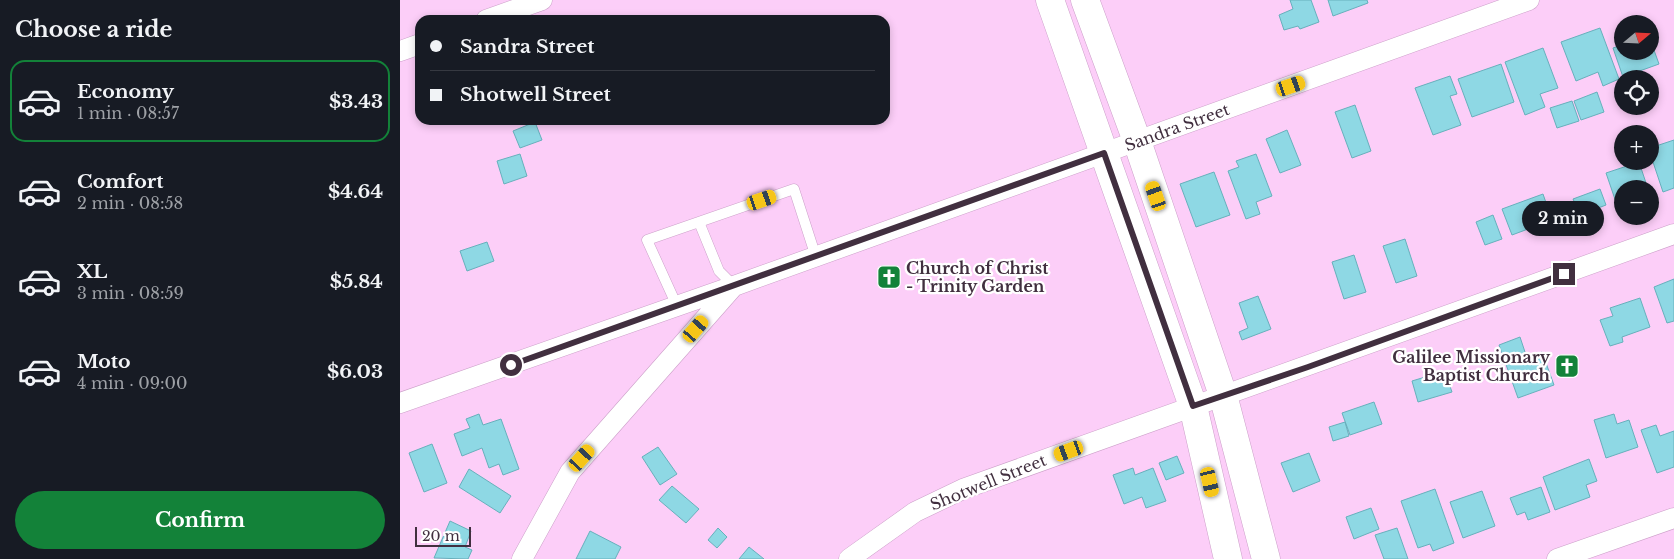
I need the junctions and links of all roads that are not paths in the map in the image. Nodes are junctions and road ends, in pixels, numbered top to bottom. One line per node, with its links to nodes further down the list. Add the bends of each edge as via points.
1 (542, 0): 5 (street)
2 (1050, 0): 9 (main road)
3 (1086, 0): 8 (main road)
4 (1529, 0): 8 (street, Sandra Street)
5 (500, 15)
6 (415, 46): 7 (street)
7 (400, 51)
8 (1137, 141): 9 (street, Sandra Street); 15 (main road)
9 (1104, 153): 12 (street, Sandra Street); 17 (main road)
10 (699, 222): 12 (lane, via 794,189); 13 (lane, via 719,271); 14 (lane, via 647,240)
11 (1674, 234): 15 (street, Shotwell Street)
12 (816, 256): 13 (street, Sandra Street)
13 (734, 286): 14 (street, Sandra Street); 19 (street, via 570,472)
14 (677, 306): 16 (street, Sandra Street)
15 (1223, 395): 17 (street, Shotwell Street); 22 (main road)
16 (400, 404)
17 (1193, 406): 20 (street, Shotwell Street, via 963,489 915,512); 21 (main road)
18 (1674, 518): 23 (street)
19 (522, 559)
20 (849, 559)
21 (1228, 559)
22 (1266, 559)
23 (1558, 559)

